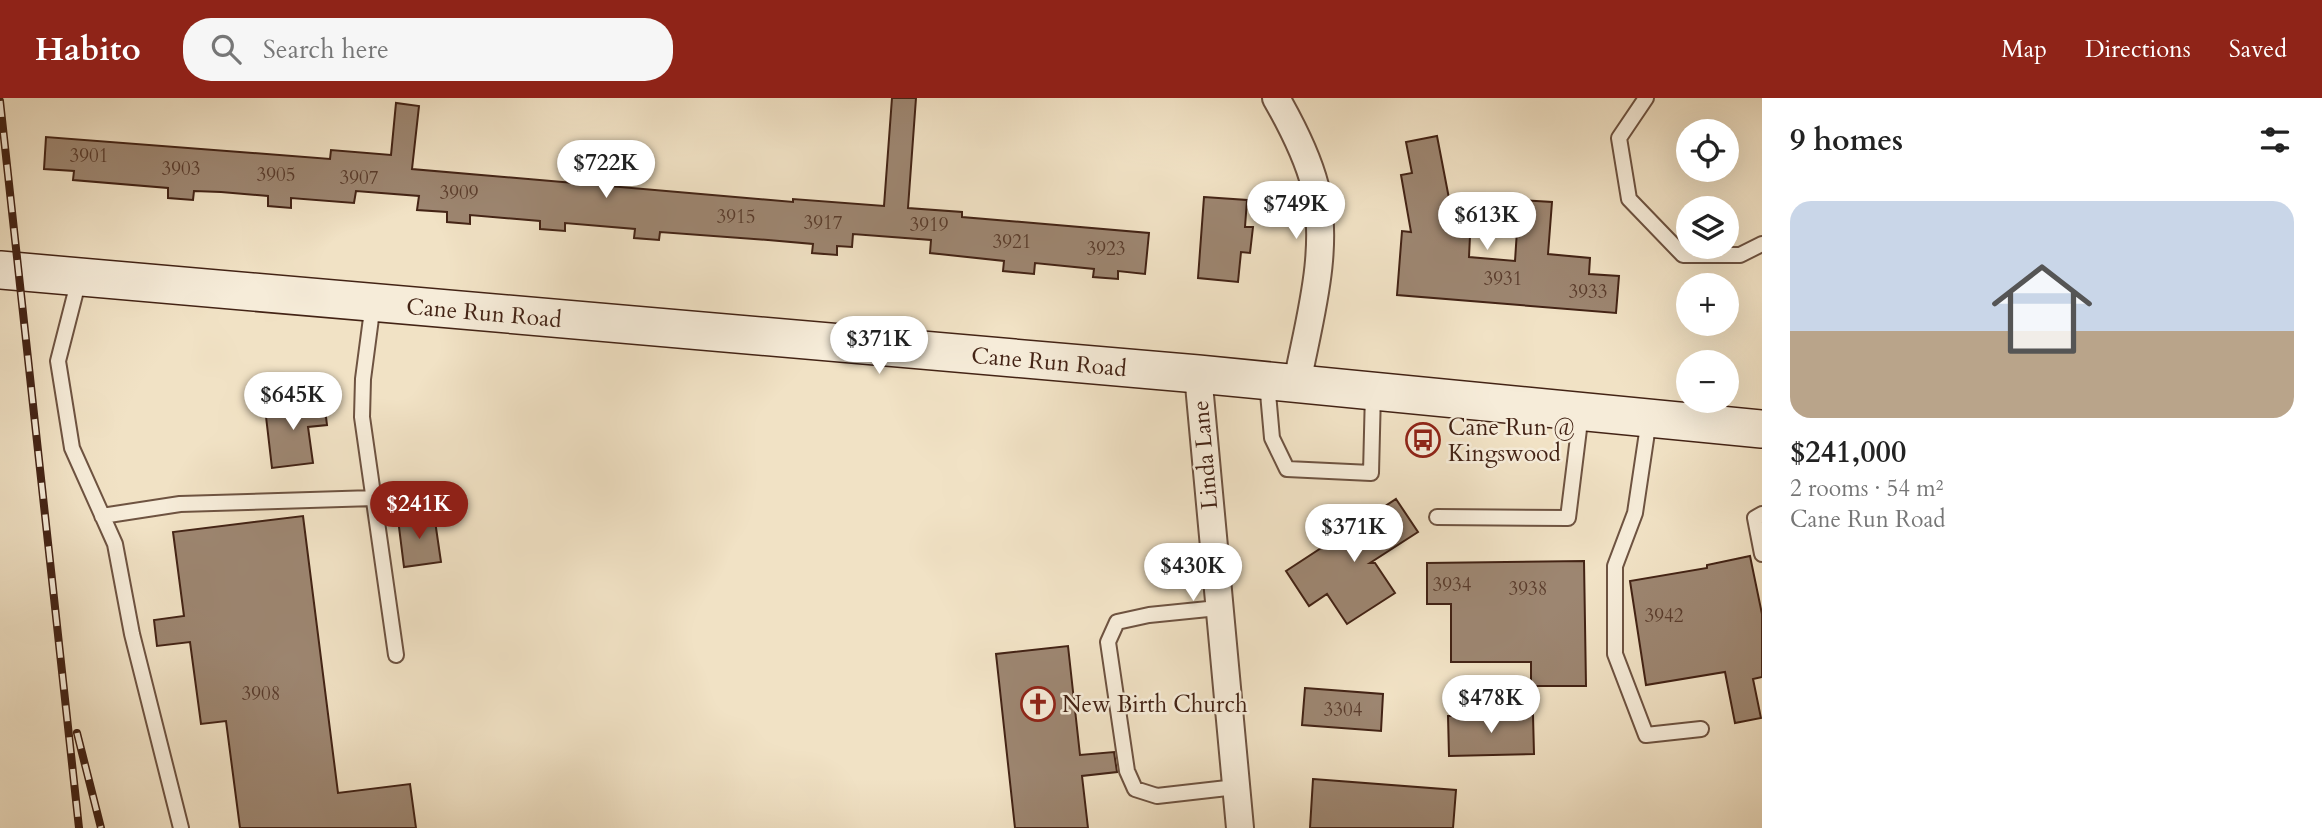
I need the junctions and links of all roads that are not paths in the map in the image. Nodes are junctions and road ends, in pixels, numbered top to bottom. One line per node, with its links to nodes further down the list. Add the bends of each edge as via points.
1 (1276, 98): 8 (street, via 1306,158 1319,213 1320,242 1316,282)
2 (1646, 98): 3 (lane, via 1619,138 1629,199 1683,255 1740,256)
3 (1762, 244)
4 (0, 271): 5 (main road, Cane Run Road)
5 (79, 278): 6 (main road, Cane Run Road); 15 (lane, via 58,361 72,448)
6 (373, 303): 7 (main road, Cane Run Road); 13 (lane, via 362,417)
7 (1198, 374): 8 (main road, Cane Run Road); 18 (street, Linda Lane)
8 (1282, 382): 9 (main road, Cane Run Road); 9 (lane, via 1272,438 1287,469 1371,473)
9 (1373, 391): 10 (main road, Cane Run Road)
10 (1581, 412): 11 (main road, Cane Run Road); 16 (lane, via 1568,518)
11 (1649, 419): 12 (main road, Cane Run Road); 20 (lane, via 1635,513 1615,566 1615,654 1646,735)
12 (1762, 429)
13 (374, 498): 15 (lane, via 180,504); 19 (lane)
14 (1762, 514): 17 (lane, via 1755,518)
15 (102, 516): 22 (lane, via 115,544 132,634)
16 (1437, 517)
17 (1762, 554)
18 (1218, 608): 21 (street, Linda Lane); 21 (lane, via 1117,622 1108,642 1127,771 1136,789 1157,796)
19 (396, 655)
20 (1701, 729)
21 (1236, 787): 23 (street, Linda Lane)
22 (181, 828)
23 (1240, 828)

